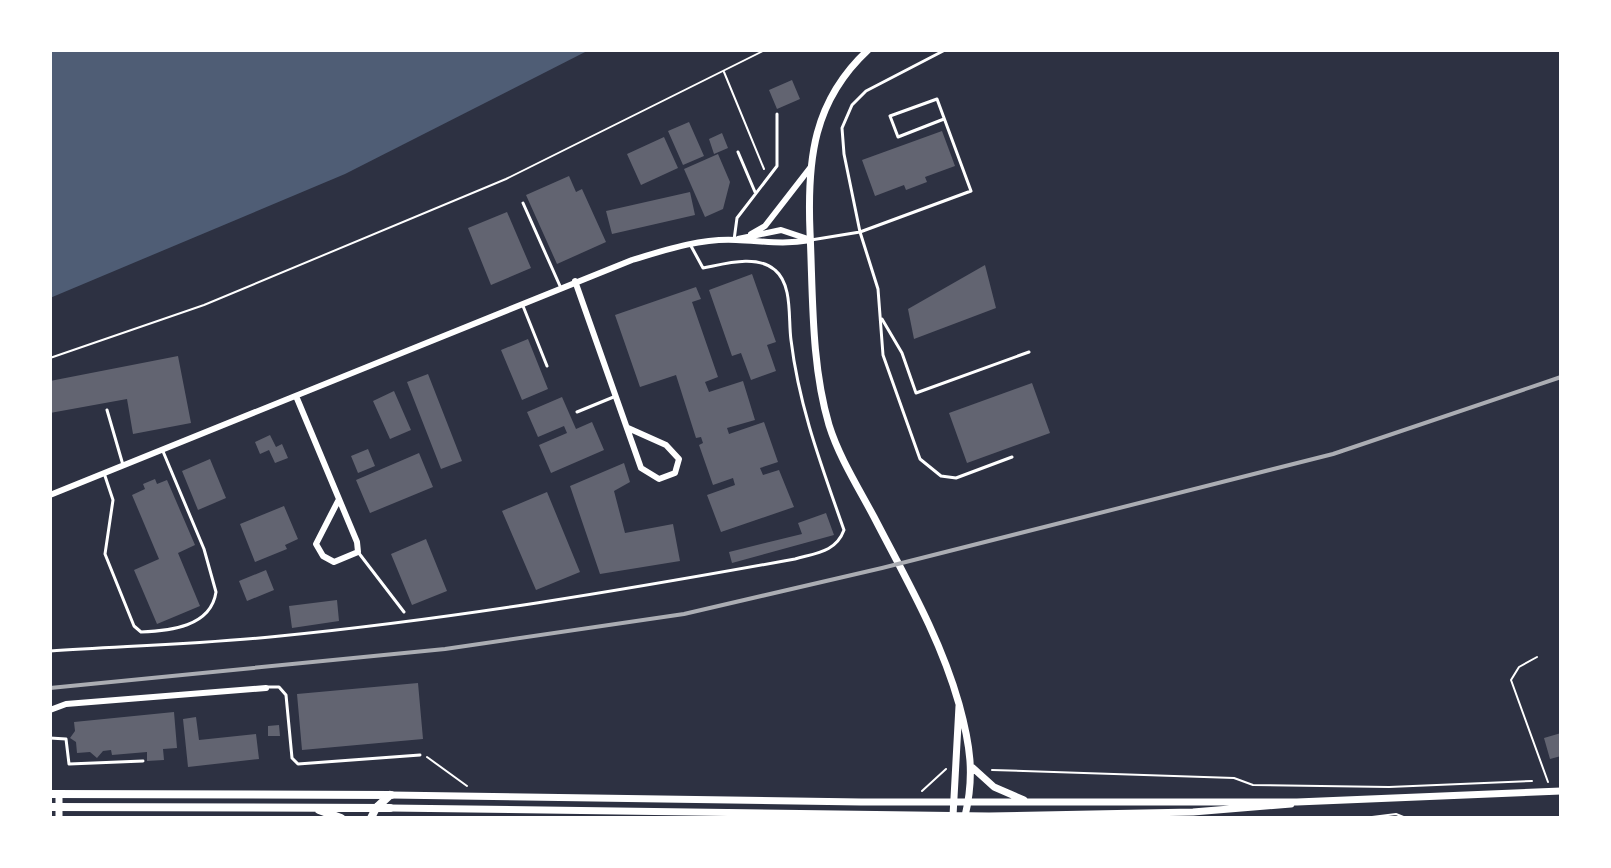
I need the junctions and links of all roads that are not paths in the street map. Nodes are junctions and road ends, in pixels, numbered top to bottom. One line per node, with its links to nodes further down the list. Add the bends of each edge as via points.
1 (868, 50): 6 (street, via 830,96)
2 (945, 50): 9 (lane, via 888,77 852,105 842,128)
3 (777, 114): 7 (lane, via 778,154 771,177)
4 (944, 119): 4 (lane, via 937,99 890,116 898,137); 9 (lane, via 971,191)
5 (738, 152): 7 (lane)
6 (810, 168): 10 (street, via 765,226); 12 (street)
7 (755, 192): 11 (lane, via 737,218)
8 (523, 203): 15 (lane)
9 (860, 232): 12 (lane); 17 (lane, via 878,289)
10 (751, 234): 11 (street); 12 (street, via 781,230)
11 (734, 240): 12 (street, via 778,246); 13 (street)
12 (811, 240): 35 (street, via 817,362 830,426 939,640)
13 (690, 245): 14 (street); 33 (lane, via 703,268 760,262 776,270 787,293 795,376 807,428 844,530 830,550 569,599 376,625 277,637)
14 (575, 281): 15 (street); 21 (street)
15 (560, 286): 16 (street)
16 (521, 302): 19 (lane); 20 (street)
17 (880, 315): 18 (lane, via 902,353 916,393); 26 (lane, via 883,355 920,459 941,476 956,478)
18 (1029, 352)
19 (547, 366)
20 (296, 396): 25 (street); 30 (street)
21 (616, 396): 23 (lane); 24 (street)
22 (107, 410): 27 (lane)
23 (577, 412)
24 (628, 428): 24 (street, via 645,473 659,479 675,473 679,459 673,450)
25 (162, 449): 27 (street); 28 (lane, via 216,592 193,623 170,631 137,630 105,554 113,500)
26 (1012, 457)
27 (123, 465): 28 (street)
28 (104, 473): 29 (street)
29 (50, 495)
30 (338, 501): 31 (street); 31 (street, via 316,544 334,562)
31 (358, 552): 32 (lane)
32 (404, 612)
33 (50, 651)
34 (266, 688): 36 (street, via 66,704); 38 (lane, via 279,687 286,695 292,758 298,764)
35 (959, 704): 40 (street); 44 (street)
36 (50, 710)
37 (50, 738): 39 (lane, via 66,739 69,764)
38 (420, 755)
39 (143, 761)
40 (973, 768): 45 (street); 46 (street, via 994,787)
41 (1561, 791): 47 (street)
42 (54, 794): 43 (main road); 48 (street)
43 (391, 795): 44 (street); 50 (main road); 51 (main road)
44 (953, 802): 45 (street); 52 (street)
45 (969, 802): 46 (street); 53 (street)
46 (1029, 802): 47 (street)
47 (1297, 802): 53 (street, via 1208,811)
48 (54, 808): 49 (main road); 54 (street)
49 (314, 808): 50 (main road); 55 (main road)
50 (376, 808): 51 (main road); 56 (main road)
51 (390, 808): 52 (street); 57 (main road)
52 (953, 816): 53 (street)
53 (965, 816)
54 (59, 818)
55 (341, 818)
56 (371, 818)
57 (390, 818)

